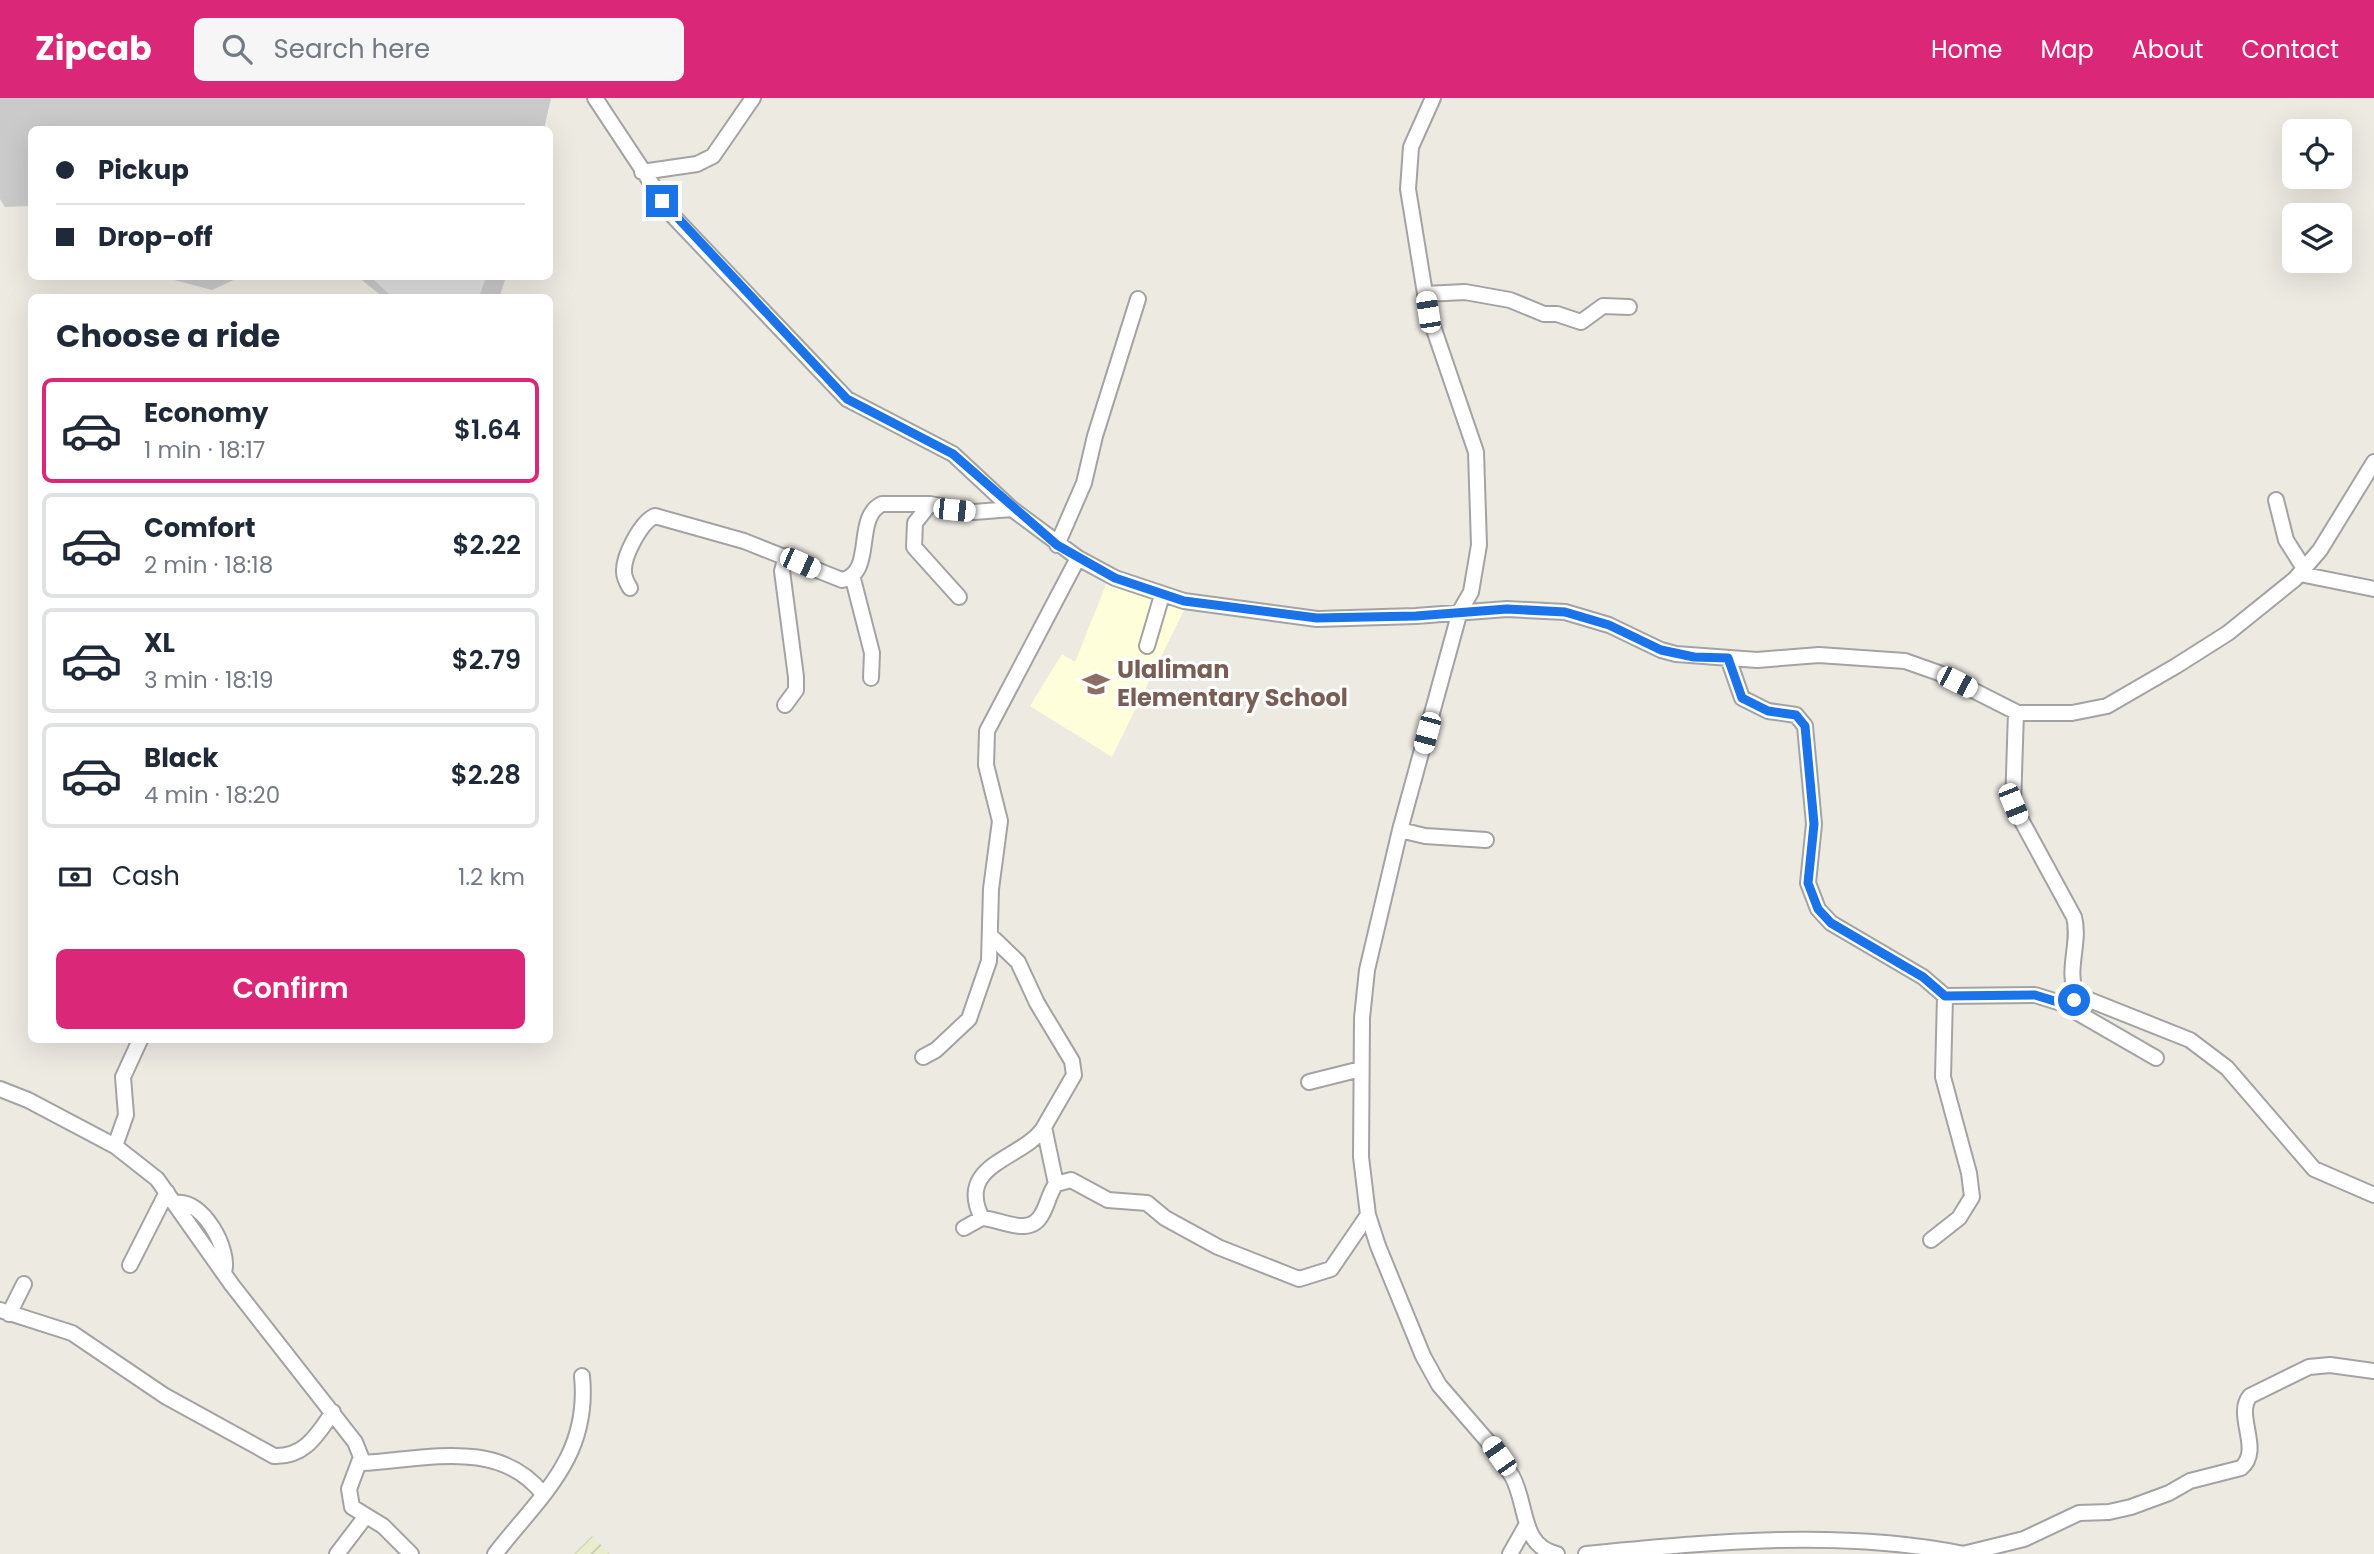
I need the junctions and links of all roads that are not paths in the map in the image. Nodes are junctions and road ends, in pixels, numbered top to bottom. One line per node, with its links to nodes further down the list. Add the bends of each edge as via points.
1 (595, 98): 4 (street)
2 (752, 98): 4 (street, via 713,156 697,164)
3 (1433, 98): 5 (street, via 1408,166)
4 (642, 172): 11 (street, via 673,216 847,399 953,454)
5 (1425, 294): 7 (street, via 1465,292 1510,300 1581,322 1603,306); 21 (street, via 1476,452 1479,545 1471,592)
6 (1138, 299): 12 (street, via 1084,483)
7 (1629, 307)
8 (2374, 462): 15 (street)
9 (2276, 500): 15 (street, via 2286,540)
10 (930, 504): 11 (street, via 974,512); 16 (street, via 887,503 873,509); 20 (street, via 915,523 914,547)
11 (1012, 509): 12 (street)
12 (1057, 545): 14 (street)
13 (786, 556): 16 (street, via 835,578); 17 (street, via 655,516 644,525 624,566); 25 (street, via 782,571 796,690)
14 (1078, 558): 19 (street); 29 (street, via 987,731 986,765 1000,821 991,888)
15 (2302, 572): 18 (street); 26 (street, via 2228,633 2107,706 2072,713)
16 (852, 575): 24 (street, via 872,653)
17 (629, 588)
18 (2374, 589)
19 (1162, 595): 21 (street, via 1212,606 1317,618); 22 (street)
20 (959, 597)
21 (1460, 611): 23 (street, via 1565,612 1609,625 1661,650); 27 (street)
22 (1147, 646)
23 (1728, 658): 26 (street, via 1779,660 1819,655 1905,661); 30 (street, via 1742,698 1768,711 1796,715 1805,726 1814,824 1808,883 1818,909 1831,923 1923,977)
24 (872, 678)
25 (785, 705)
26 (2016, 712): 31 (street, via 2013,804 2074,917)
27 (1400, 830): 28 (street); 35 (street, via 1367,970)
28 (1486, 840)
29 (991, 936): 33 (street, via 989,961 969,1018); 38 (street, via 1018,962 1072,1061 1073,1076)
30 (1945, 996): 31 (street); 46 (street, via 1943,1077 1972,1197 1959,1218)
31 (2073, 999): 34 (street, via 2078,1013); 41 (street, via 2190,1040 2227,1068 2314,1168)
32 (139, 1043): 39 (street, via 123,1077 126,1115)
33 (923, 1057)
34 (2156, 1058)
35 (1361, 1069): 36 (street); 43 (street, via 1361,1157)
36 (1309, 1082)
37 (0, 1089): 39 (street)
38 (1044, 1128): 40 (street); 44 (street, via 1032,1143 987,1169 976,1201)
39 (115, 1146): 42 (street, via 157,1179)
40 (1056, 1184): 43 (street, via 1072,1180 1108,1200 1147,1203 1218,1247 1299,1279 1331,1269); 44 (street, via 1042,1215 1030,1225)
41 (2374, 1195)
42 (172, 1198): 47 (street); 52 (street)
43 (1368, 1215): 56 (street, via 1430,1370 1512,1476)
44 (982, 1219): 45 (street)
45 (964, 1228)
46 (1931, 1240)
47 (130, 1265)
48 (24, 1284): 49 (street)
49 (5, 1312): 52 (street, via 72,1333 164,1396 274,1457 302,1450)
50 (2374, 1371): 63 (street, via 2309,1367 2250,1396 2244,1405 2249,1451 2241,1468 2190,1481 2132,1507 2079,1513 2024,1539)
51 (582, 1376): 54 (street, via 584,1394 576,1442)
52 (332, 1412): 53 (street, via 355,1442)
53 (360, 1463): 54 (street, via 447,1455 494,1460 526,1474); 55 (street, via 349,1493 355,1510)
54 (543, 1494): 59 (street)
55 (366, 1516): 57 (street); 58 (street, via 383,1525)
56 (1527, 1524): 60 (street); 61 (street, via 1539,1547)
57 (337, 1554)
58 (411, 1554)
59 (495, 1554)
60 (1510, 1554)
61 (1557, 1554)
62 (1586, 1554): 63 (street, via 1772,1539 1835,1539)
63 (1964, 1554)

